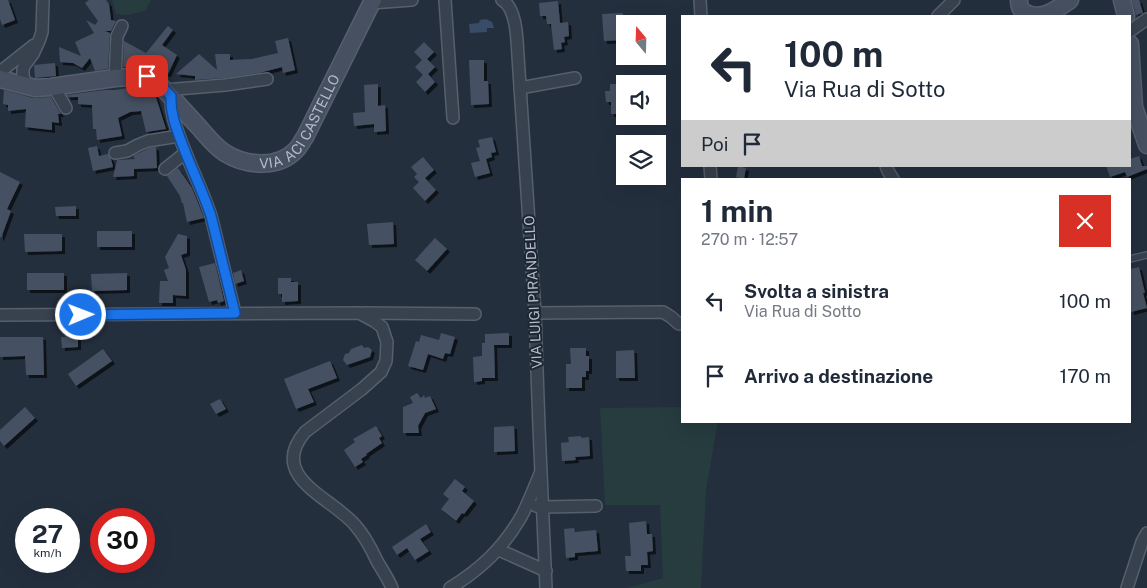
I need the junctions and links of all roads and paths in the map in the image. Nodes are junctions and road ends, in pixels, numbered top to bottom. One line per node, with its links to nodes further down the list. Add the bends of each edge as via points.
1 (42, 0): 19 (street)
2 (412, 0): 10 (street)
3 (445, 0): 31 (street)
4 (502, 0): 28 (street, VIA LUIGI PIRANDELLO, via 511,10 515,24)
5 (700, 0): 11 (street)
6 (954, 0): 12 (street)
7 (1019, 0): 13 (street, via 1023,12)
8 (1070, 0): 14 (street)
9 (1122, 0): 15 (street)
10 (372, 1): 29 (street, VIA ACI CASTELLO, via 305,137 296,150 280,161 270,164 247,162 224,153)
11 (701, 15)
12 (939, 15)
13 (1029, 15)
14 (1042, 15)
15 (1126, 15)
16 (1147, 19): 18 (street)
17 (122, 26): 22 (street, via 117,36)
18 (1131, 30)
19 (39, 41): 21 (street); 26 (street, via 24,66)
20 (1131, 60): 33 (street, via 1134,107)
21 (0, 72)
22 (115, 78): 27 (street, VIA ACI CASTELLO); 29 (street, VIA ACI CASTELLO, via 147,76)
23 (575, 78): 28 (street)
24 (0, 79): 26 (street, VIA ACI CASTELLO)
25 (267, 79): 29 (street)
26 (27, 86): 27 (street, VIA ACI CASTELLO)
27 (54, 86): 30 (street)
28 (520, 88): 43 (street, VIA LUIGI PIRANDELLO)
29 (168, 93): 32 (street)
30 (66, 108)
31 (454, 118)
32 (179, 136): 34 (street); 35 (street)
33 (1147, 144)
34 (115, 153)
35 (186, 153): 37 (street); 41 (street, via 211,216)
36 (886, 167): 38 (street)
37 (165, 169)
38 (892, 178)
39 (1147, 255): 40 (lane)
40 (1131, 259)
41 (235, 313): 42 (street); 45 (street)
42 (359, 313): 44 (street); 54 (street, via 382,328 387,342 386,361 381,372 298,440 294,463 305,484 355,524)
43 (535, 313): 46 (street, via 663,312); 47 (street, VIA LUIGI PIRANDELLO)
44 (475, 314)
45 (0, 315)
46 (679, 324)
47 (541, 472): 48 (street); 50 (street, VIA LUIGI PIRANDELLO)
48 (526, 504): 50 (street); 52 (street)
49 (596, 506): 50 (street)
50 (542, 507): 53 (street, VIA LUIGI PIRANDELLO)
51 (1147, 532): 57 (street)
52 (499, 550): 53 (street); 55 (street)
53 (546, 571): 56 (street, VIA LUIGI PIRANDELLO)
54 (392, 588)
55 (450, 588)
56 (546, 588)
57 (1127, 588)

